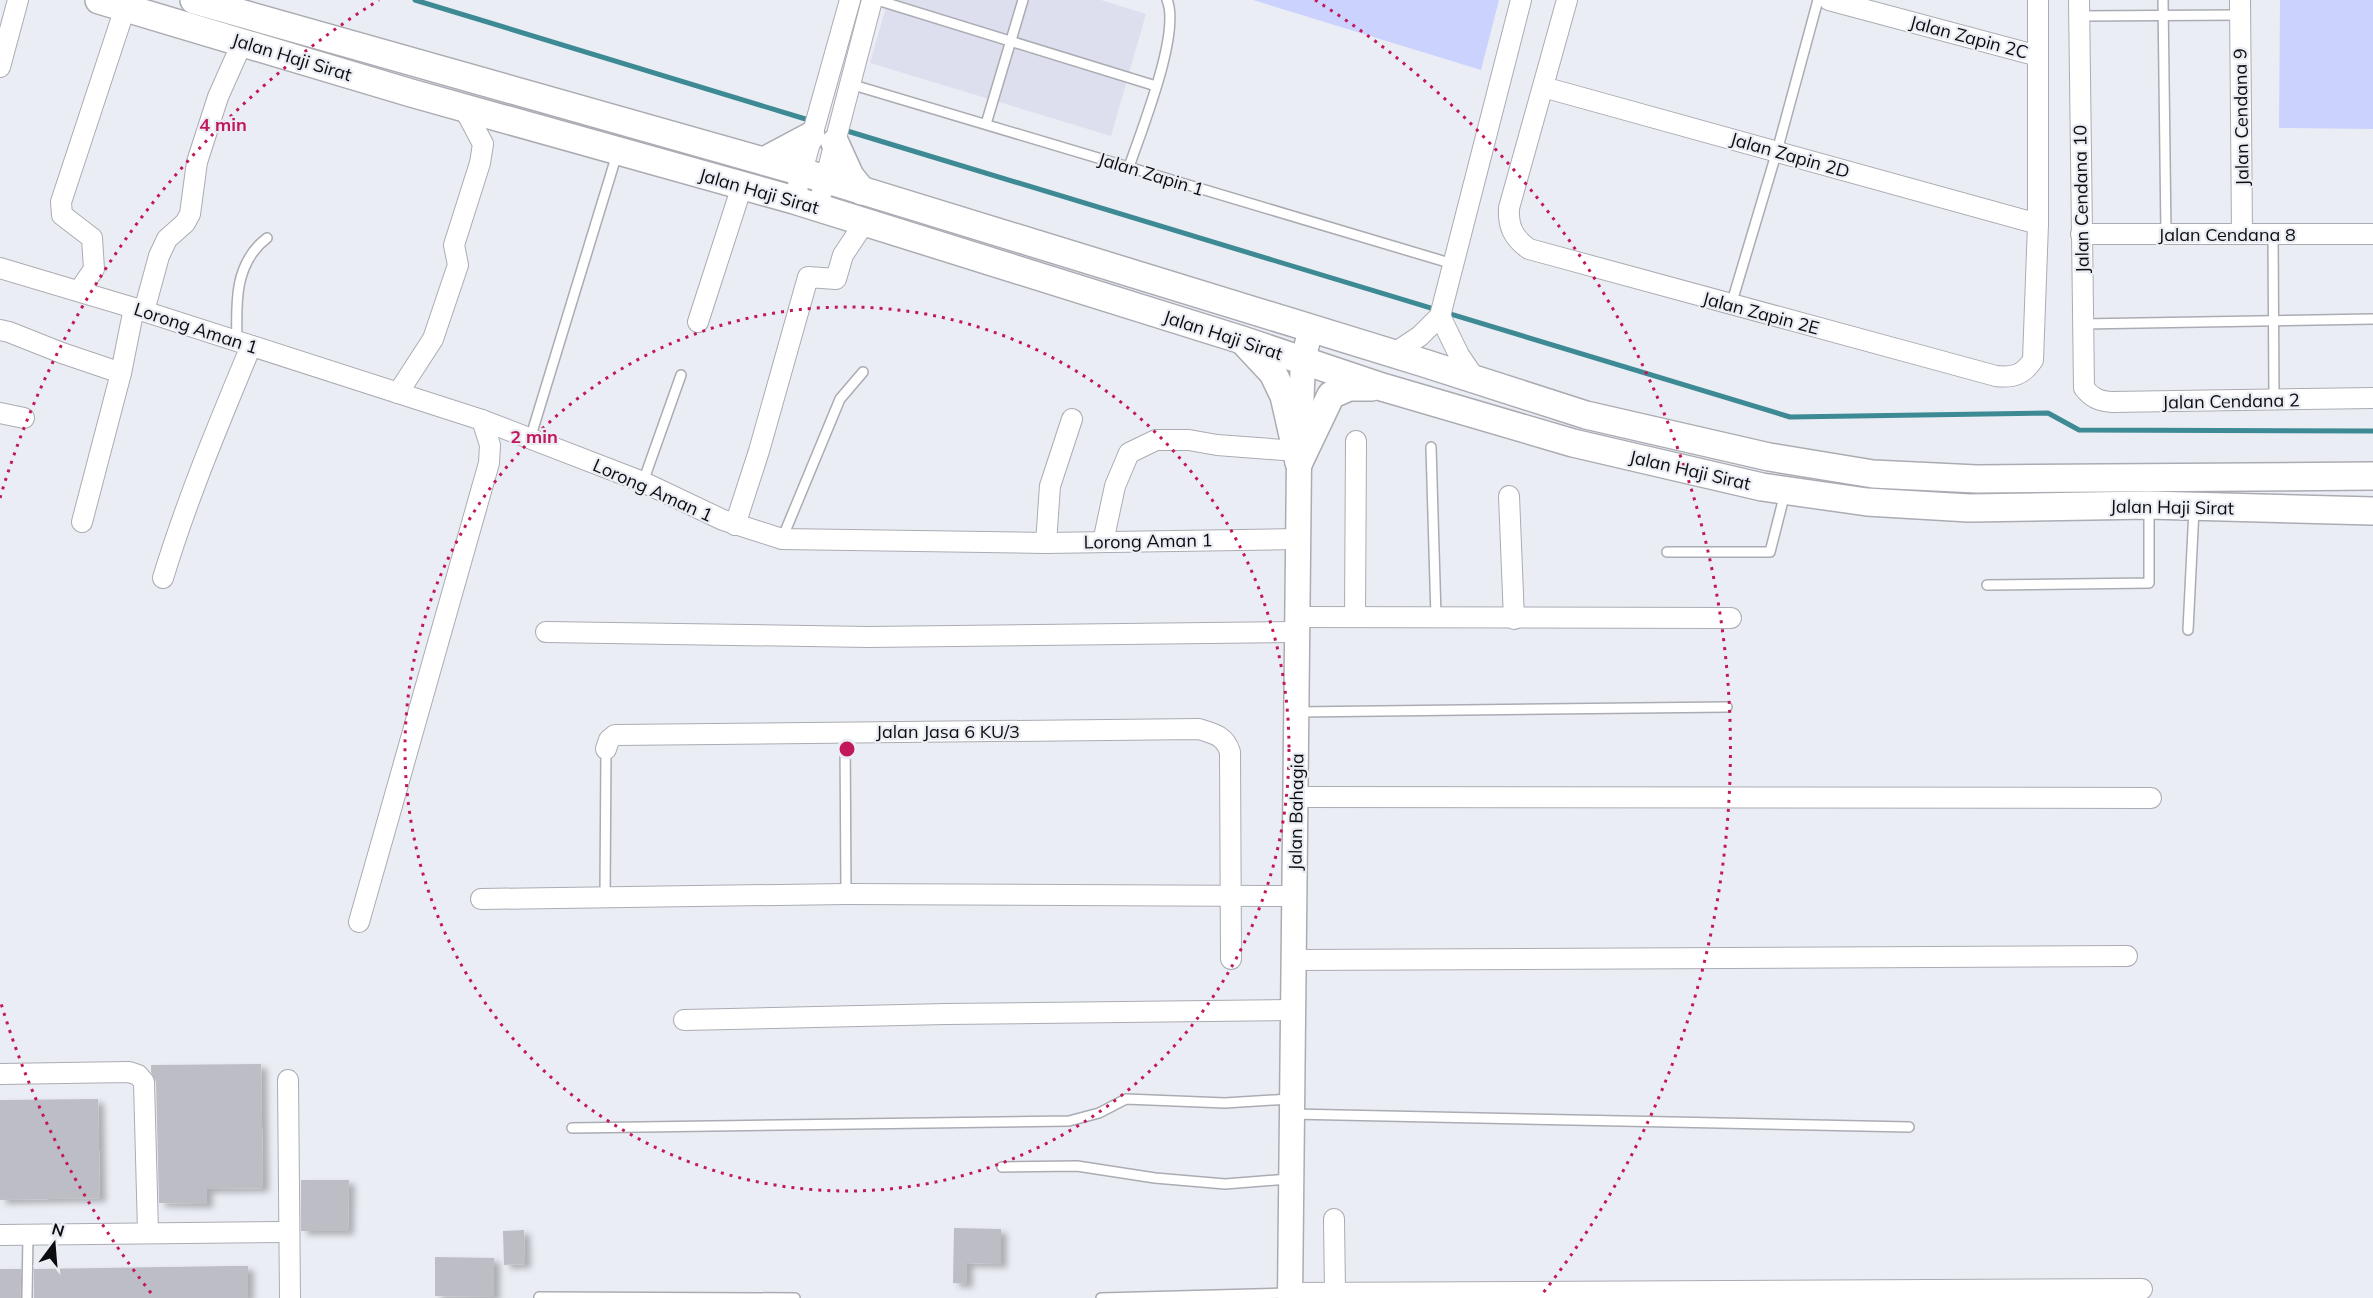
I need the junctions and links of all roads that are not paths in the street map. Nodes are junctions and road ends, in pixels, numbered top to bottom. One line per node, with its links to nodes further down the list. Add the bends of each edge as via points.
1 (18, 0): 18 (street)
2 (194, 0): 31 (main road, Jalan Haji Sirat)
3 (850, 0): 28 (street, via 822,95)
4 (872, 0): 25 (street)
5 (877, 0): 19 (lane)
6 (1023, 0): 19 (lane)
7 (1167, 0): 23 (lane, via 1170,29)
8 (1521, 0): 45 (street)
9 (1567, 0): 24 (street)
10 (1818, 0): 30 (lane)
11 (1829, 0): 21 (street, Jalan Zapin 2C)
12 (2038, 0): 21 (street)
13 (2163, 0): 17 (lane)
14 (112, 4): 20 (main road, Jalan Haji Sirat); 47 (street, via 61,202 62,215 92,238 94,269)
15 (2079, 8): 17 (lane); 39 (street, Jalan Cendana 10)
16 (2240, 8): 17 (lane); 41 (street, Jalan Cendana 9)
17 (2163, 16): 40 (lane)
18 (4, 34): 22 (street)
19 (1011, 41): 23 (lane); 27 (lane)
20 (242, 43): 26 (main road, Jalan Haji Sirat); 49 (street, via 196,162 190,214 167,238)
21 (2038, 56): 38 (street)
22 (0, 67)
23 (1156, 86): 32 (lane)
24 (1543, 87): 30 (street, Jalan Zapin 2D); 48 (street, Jalan Zapin 2E, via 1509,208 1508,221 1519,243)
25 (847, 93): 27 (lane, Jalan Zapin 1); 28 (street)
26 (464, 108): 29 (main road, Jalan Haji Sirat); 66 (street, via 483,144 454,245 458,265 433,339)
27 (986, 124): 32 (lane, Jalan Zapin 1)
28 (824, 137): 31 (main road); 33 (street); 35 (main road)
29 (618, 151): 34 (main road, Jalan Haji Sirat); 74 (lane)
30 (1777, 151): 38 (street, Jalan Zapin 2D); 48 (lane)
31 (764, 162): 33 (main road, Jalan Haji Sirat)
32 (1129, 167): 45 (lane, Jalan Zapin 1)
33 (814, 176): 35 (main road, Jalan Haji Sirat); 36 (street)
34 (742, 186): 36 (main road, Jalan Haji Sirat); 53 (street)
35 (862, 191): 55 (main road, Jalan Haji Sirat)
36 (806, 204): 37 (main road, Jalan Haji Sirat)
37 (865, 222): 57 (main road, Jalan Haji Sirat); 86 (street, via 843,255 836,279 808,277)
38 (2038, 224): 48 (street, Jalan Zapin 2E, via 2033,360 2017,376 1996,376)
39 (2081, 234): 40 (street, Jalan Cendana 8); 54 (street, Jalan Cendana 10)
40 (2166, 234): 41 (street, Jalan Cendana 8)
41 (2242, 234): 42 (street, Jalan Cendana 8)
42 (2273, 234): 43 (street, Jalan Cendana 8); 52 (lane)
43 (2373, 234)
44 (267, 238): 58 (lane, via 255,246 241,275 236,309)
45 (1453, 264): 50 (street)
46 (0, 268): 47 (street, Lorong Aman 1)
47 (79, 291): 49 (street, Lorong Aman 1)
48 (1731, 305)
49 (139, 309): 58 (street, Lorong Aman 1); 62 (street)
50 (1440, 316): 59 (street); 64 (street)
51 (2373, 319): 52 (lane)
52 (2273, 321): 54 (lane); 69 (lane)
53 (698, 322)
54 (2082, 324): 67 (street, Jalan Cendana 10, via 2084,388)
55 (1311, 328): 59 (main road, Jalan Haji Sirat); 60 (street, Jalan Bahagia)
56 (0, 330): 62 (street)
57 (1242, 340): 60 (main road, Jalan Haji Sirat); 77 (main road, via 1273,373 1284,396)
58 (244, 344): 66 (street, Lorong Aman 1); 92 (street)
59 (1393, 354): 64 (main road, Jalan Haji Sirat)
60 (1303, 360): 65 (main road, Jalan Haji Sirat); 77 (street, Jalan Bahagia)
61 (863, 372): 87 (lane, via 840,399)
62 (121, 373): 85 (street)
63 (681, 375): 79 (lane)
64 (1476, 380): 78 (main road, Jalan Haji Sirat, via 1586,415 1769,457 1873,474 1977,479)
65 (1382, 387): 77 (main road, via 1349,387 1331,395); 80 (main road, Jalan Haji Sirat, via 1573,443)
66 (398, 393): 73 (street, Lorong Aman 1)
67 (2090, 396): 69 (street, Jalan Cendana 2, via 2112,402)
68 (2373, 398): 69 (street, Jalan Cendana 2)
69 (2274, 400)
70 (0, 413): 71 (street)
71 (24, 418)
72 (1072, 419): 90 (street, via 1050,486)
73 (482, 420): 74 (street, Lorong Aman 1); 112 (street, via 490,445 489,463)
74 (530, 439): 79 (street, Lorong Aman 1)
75 (1356, 441): 94 (street)
76 (1431, 447): 95 (lane)
77 (1298, 456): 88 (street, Jalan Bahagia); 89 (street, via 1189,440 1156,440 1129,453 1115,486)
78 (2373, 476)
79 (643, 482): 86 (street, Lorong Aman 1)
80 (1786, 491): 82 (main road, Jalan Haji Sirat, via 1867,502 1969,508); 91 (lane, via 1770,552)
81 (1509, 496): 97 (street)
82 (2149, 505): 83 (main road, Jalan Haji Sirat); 93 (lane, via 2149,583)
83 (2194, 507): 84 (main road, Jalan Haji Sirat); 99 (lane)
84 (2373, 512)
85 (82, 522)
86 (735, 525): 87 (street, Lorong Aman 1)
87 (782, 539): 90 (street, Lorong Aman 1)
88 (1298, 539): 89 (street, Lorong Aman 1); 98 (street, Jalan Bahagia)
89 (1103, 542): 90 (street, Lorong Aman 1)
90 (1046, 543)
91 (1667, 552)
92 (163, 578)
93 (1987, 585)
94 (1355, 617): 95 (street); 98 (street)
95 (1436, 617): 97 (street)
96 (1731, 618): 97 (street)
97 (1514, 619)
98 (1298, 624): 100 (street, via 880,637); 102 (street, Jalan Bahagia)
99 (2188, 630)
100 (546, 633)
101 (1727, 707): 102 (lane)
102 (1297, 712): 105 (street, Jalan Bahagia)
103 (845, 731): 104 (street, Jalan Jasa 6 KU/3, via 615,735); 107 (lane); 109 (street, Jalan Jasa 6 KU/3, via 1199,729 1214,734 1227,742 1230,752)
104 (606, 749): 110 (lane, Jalan Jasa 6 KU/3)
105 (1296, 797): 106 (street); 108 (street, Jalan Bahagia)
106 (2151, 798)
107 (846, 894): 109 (street); 110 (street)
108 (1295, 896): 109 (street); 115 (street, Jalan Bahagia)
109 (1231, 897): 114 (street, Jalan Jasa 6 KU/3)
110 (604, 898): 111 (street)
111 (481, 899)
112 (359, 922)
113 (2127, 956): 115 (street)
114 (1231, 959)
115 (1294, 960): 116 (street, Jalan Bahagia)
116 (1293, 1010): 117 (street); 120 (street, Jalan Bahagia)
117 (684, 1020)
118 (0, 1074): 127 (street, via 138,1075 144,1082)
119 (288, 1080): 126 (street)
120 (1292, 1106): 121 (lane); 122 (lane, via 1126,1099 1099,1113 1069,1121); 124 (street, Jalan Bahagia)
121 (1909, 1127)
122 (572, 1128)
123 (1002, 1167): 124 (lane, via 1077,1166 1225,1184)
124 (1291, 1179): 132 (street, Jalan Bahagia)
125 (1334, 1219): 131 (street)
126 (290, 1232): 127 (street); 135 (street)
127 (148, 1233): 129 (street)
128 (0, 1235): 129 (street)
129 (28, 1235): 134 (lane)
130 (2142, 1289): 131 (street)
131 (1335, 1292): 132 (street)
132 (1290, 1295): 137 (lane)
133 (539, 1297): 136 (lane)
134 (27, 1298)
135 (290, 1298)
136 (795, 1298)
137 (1101, 1298)

